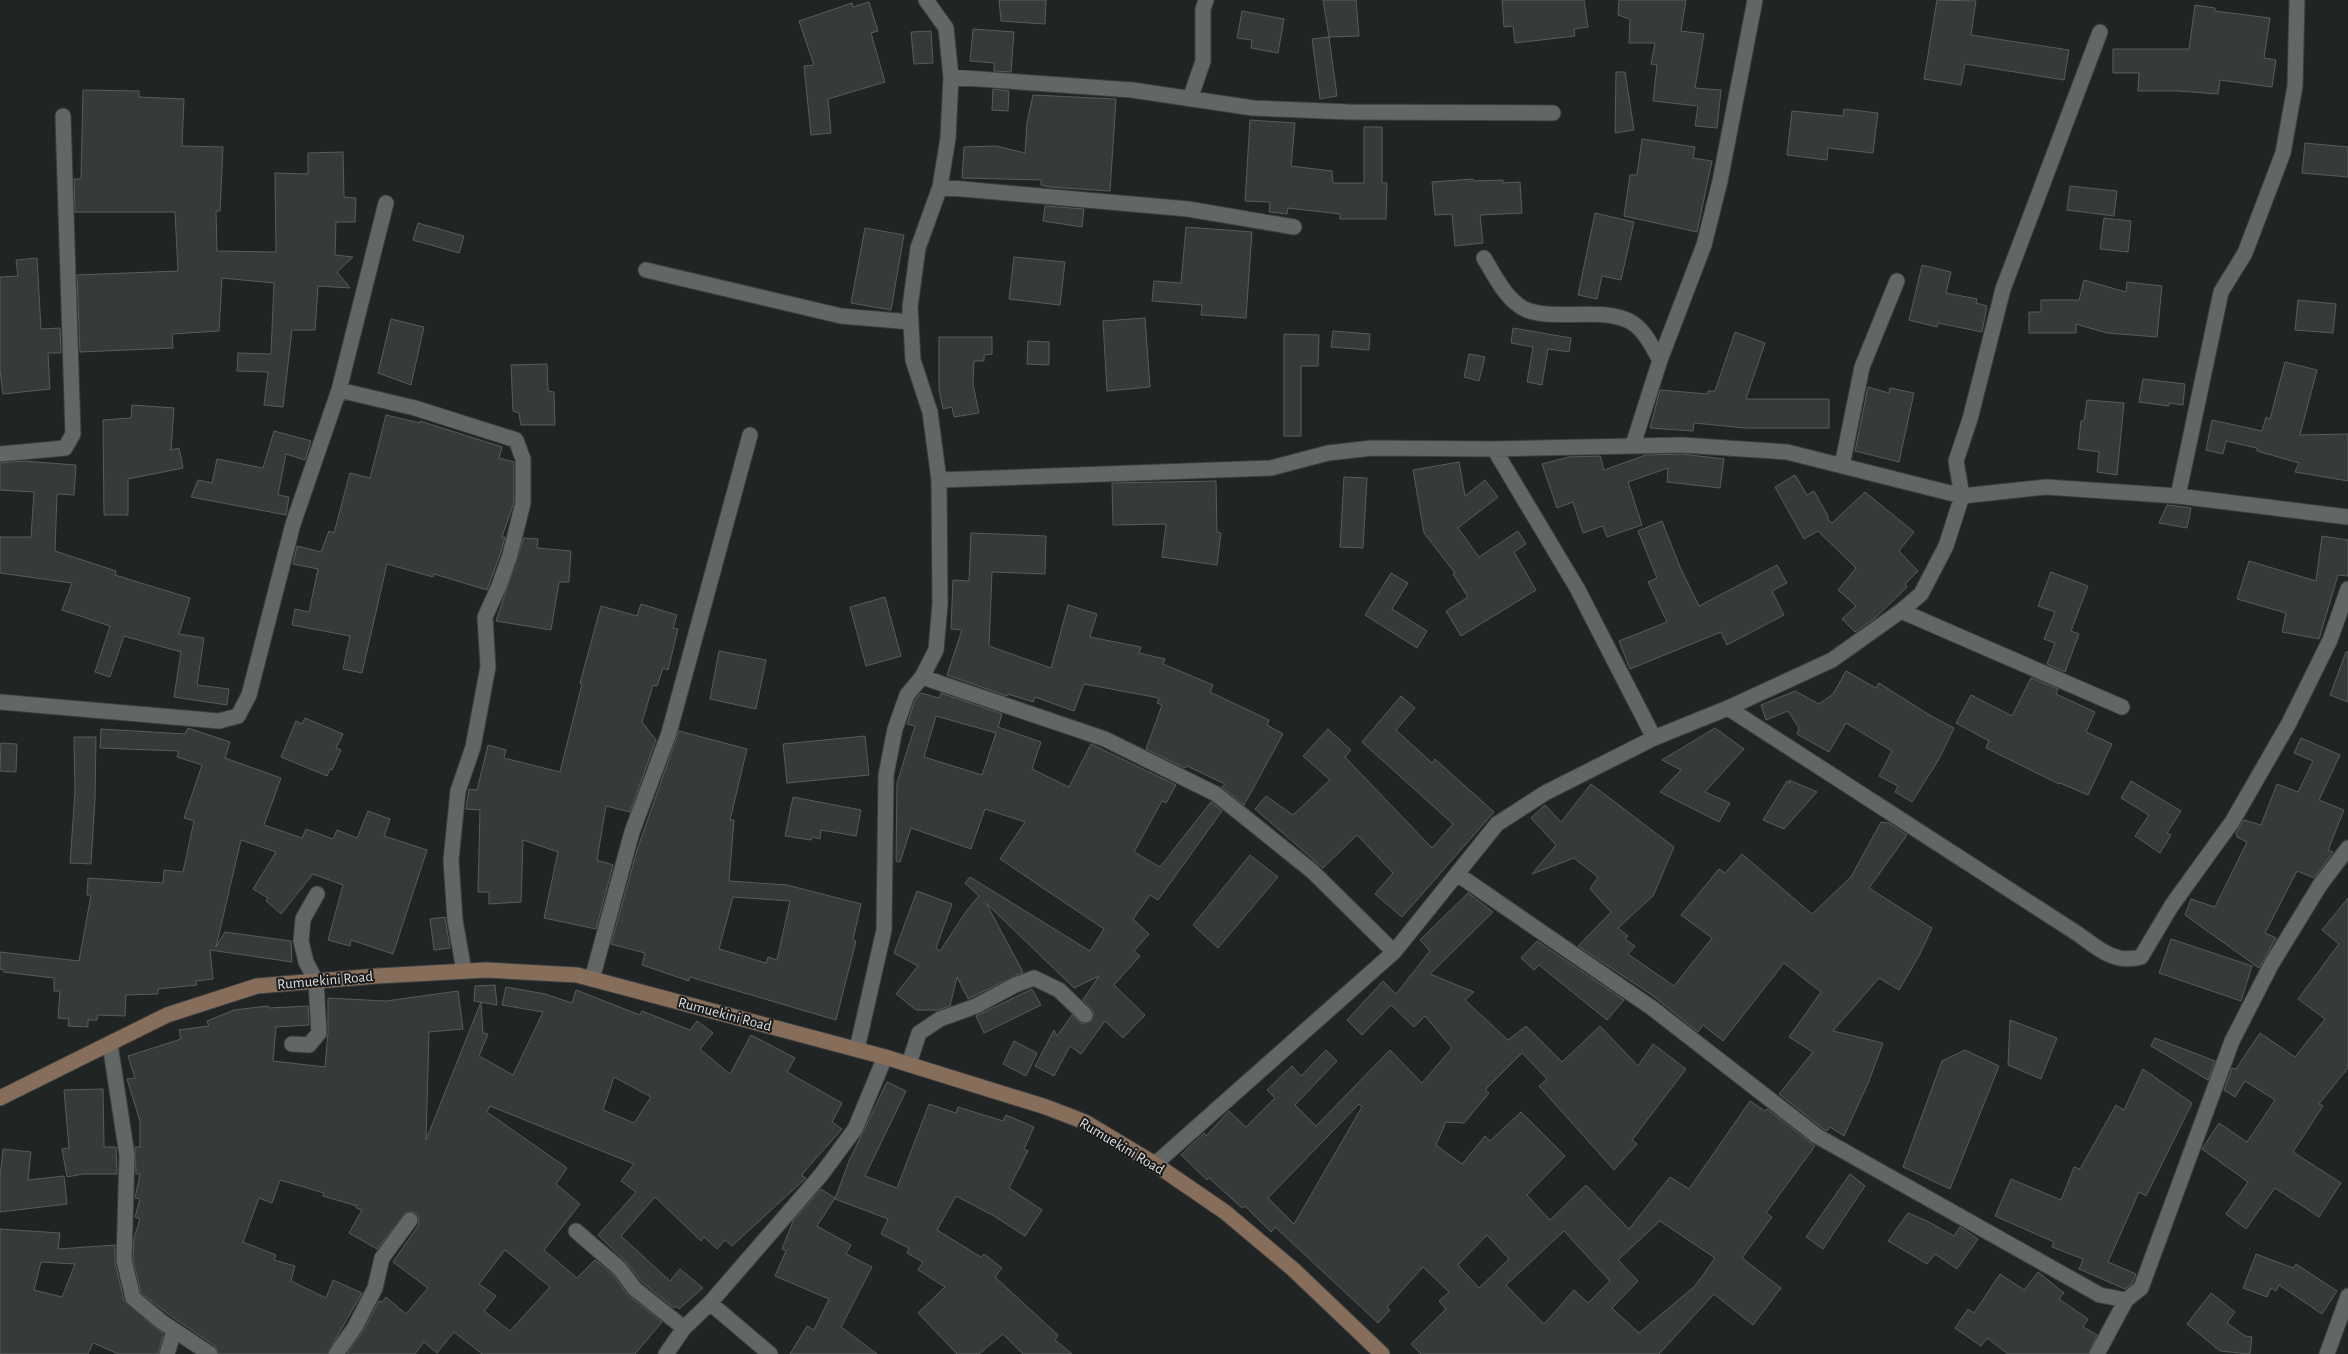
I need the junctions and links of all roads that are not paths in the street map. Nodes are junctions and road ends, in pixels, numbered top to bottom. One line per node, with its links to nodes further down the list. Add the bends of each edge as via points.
1 (926, 0): 6 (street, via 946,28)
2 (1206, 0): 7 (street, via 1202,9 1203,62)
3 (1755, 0): 17 (street, via 1720,181 1704,245)
4 (2297, 0): 26 (street, via 2295,86 2283,153 2245,253 2222,292)
5 (2100, 32): 25 (street, via 2003,288 1970,419 1956,460)
6 (951, 77): 7 (street, via 1132,90); 10 (street, via 948,138)
7 (1190, 99): 8 (street, via 1253,108 1340,112)
8 (1554, 113)
9 (63, 116): 22 (street, via 73,434 65,448)
10 (940, 187): 12 (street, via 1188,209); 16 (street, via 918,248)
11 (386, 203): 18 (street)
12 (1294, 227)
13 (1484, 258): 17 (street, via 1507,294 1527,310 1598,315 1630,321 1646,337)
14 (646, 270): 16 (street, via 841,316)
15 (1897, 281): 23 (street, via 1862,367)
16 (911, 322): 24 (street, via 913,360 930,412)
17 (1660, 360): 20 (street)
18 (339, 390): 31 (street, via 293,524 249,695 238,716 219,721); 39 (street, via 415,408 516,440 522,459 523,503 507,563 485,617 488,667 473,746 458,791 451,860 455,920)
19 (750, 435): 40 (street, via 669,733 632,832)
20 (1634, 445): 21 (street); 23 (street, via 1787,452)
21 (1494, 449): 24 (street, via 1372,448 1328,453 1271,468); 34 (street, via 1577,588)
22 (0, 454)
23 (1842, 466): 25 (street)
24 (939, 480): 30 (street, via 940,604 936,650)
25 (1962, 496): 26 (street, via 2046,487); 29 (street, via 1946,546 1920,594)
26 (2178, 496): 27 (street)
27 (2348, 517)
28 (2348, 589): 33 (street, via 2330,640 2289,723 2232,822 2172,905 2141,957 2127,961 2105,954)
29 (1901, 611): 32 (street); 33 (street, via 1832,660)
30 (922, 677): 38 (street, via 1105,739 1216,794 1312,870); 45 (street, via 907,695 895,729 886,775 884,930)
31 (0, 702)
32 (2122, 707)
33 (1728, 708): 34 (street)
34 (1654, 738): 36 (street, via 1545,793 1497,824)
35 (2348, 848): 53 (street, via 2320,884 2271,965 2232,1041 2141,1288)
36 (1457, 874): 38 (street); 53 (street, via 1652,1008 1817,1136 2100,1295)
37 (317, 894): 41 (street, via 303,919 301,941 306,962)
38 (1394, 952): 49 (street)
39 (464, 971): 40 (street, Rumuekini Road, via 559,974); 41 (street, Rumuekini Road)
40 (592, 979): 45 (street, Rumuekini Road)
41 (316, 981): 43 (street, Rumuekini Road, via 257,986 167,1015); 44 (street, via 319,1033 309,1045)
42 (1085, 1015): 47 (street, via 1059,990 1034,978 940,1019 919,1033)
43 (110, 1044): 48 (street, Rumuekini Road); 56 (street, via 127,1155 124,1260 128,1284 133,1298)
44 (292, 1044)
45 (857, 1050): 46 (street, Rumuekini Road)
46 (885, 1057): 47 (street, Rumuekini Road); 54 (street, via 855,1129 821,1175)
47 (909, 1064): 49 (street, Rumuekini Road, via 1085,1122)
48 (0, 1098)
49 (1155, 1164): 62 (street, Rumuekini Road, via 1225,1212 1294,1270)
50 (410, 1220): 59 (street, via 382,1258 375,1288)
51 (576, 1231): 55 (street, via 620,1269 635,1289)
52 (2348, 1296): 64 (street)
53 (2126, 1300): 63 (street)
54 (710, 1304): 55 (street); 61 (street)
55 (684, 1328): 60 (street)
56 (174, 1330): 57 (street); 58 (street)
57 (167, 1354)
58 (210, 1354)
59 (336, 1354)
60 (666, 1354)
61 (770, 1354)
62 (1382, 1354)
63 (2097, 1354)
64 (2327, 1354)

